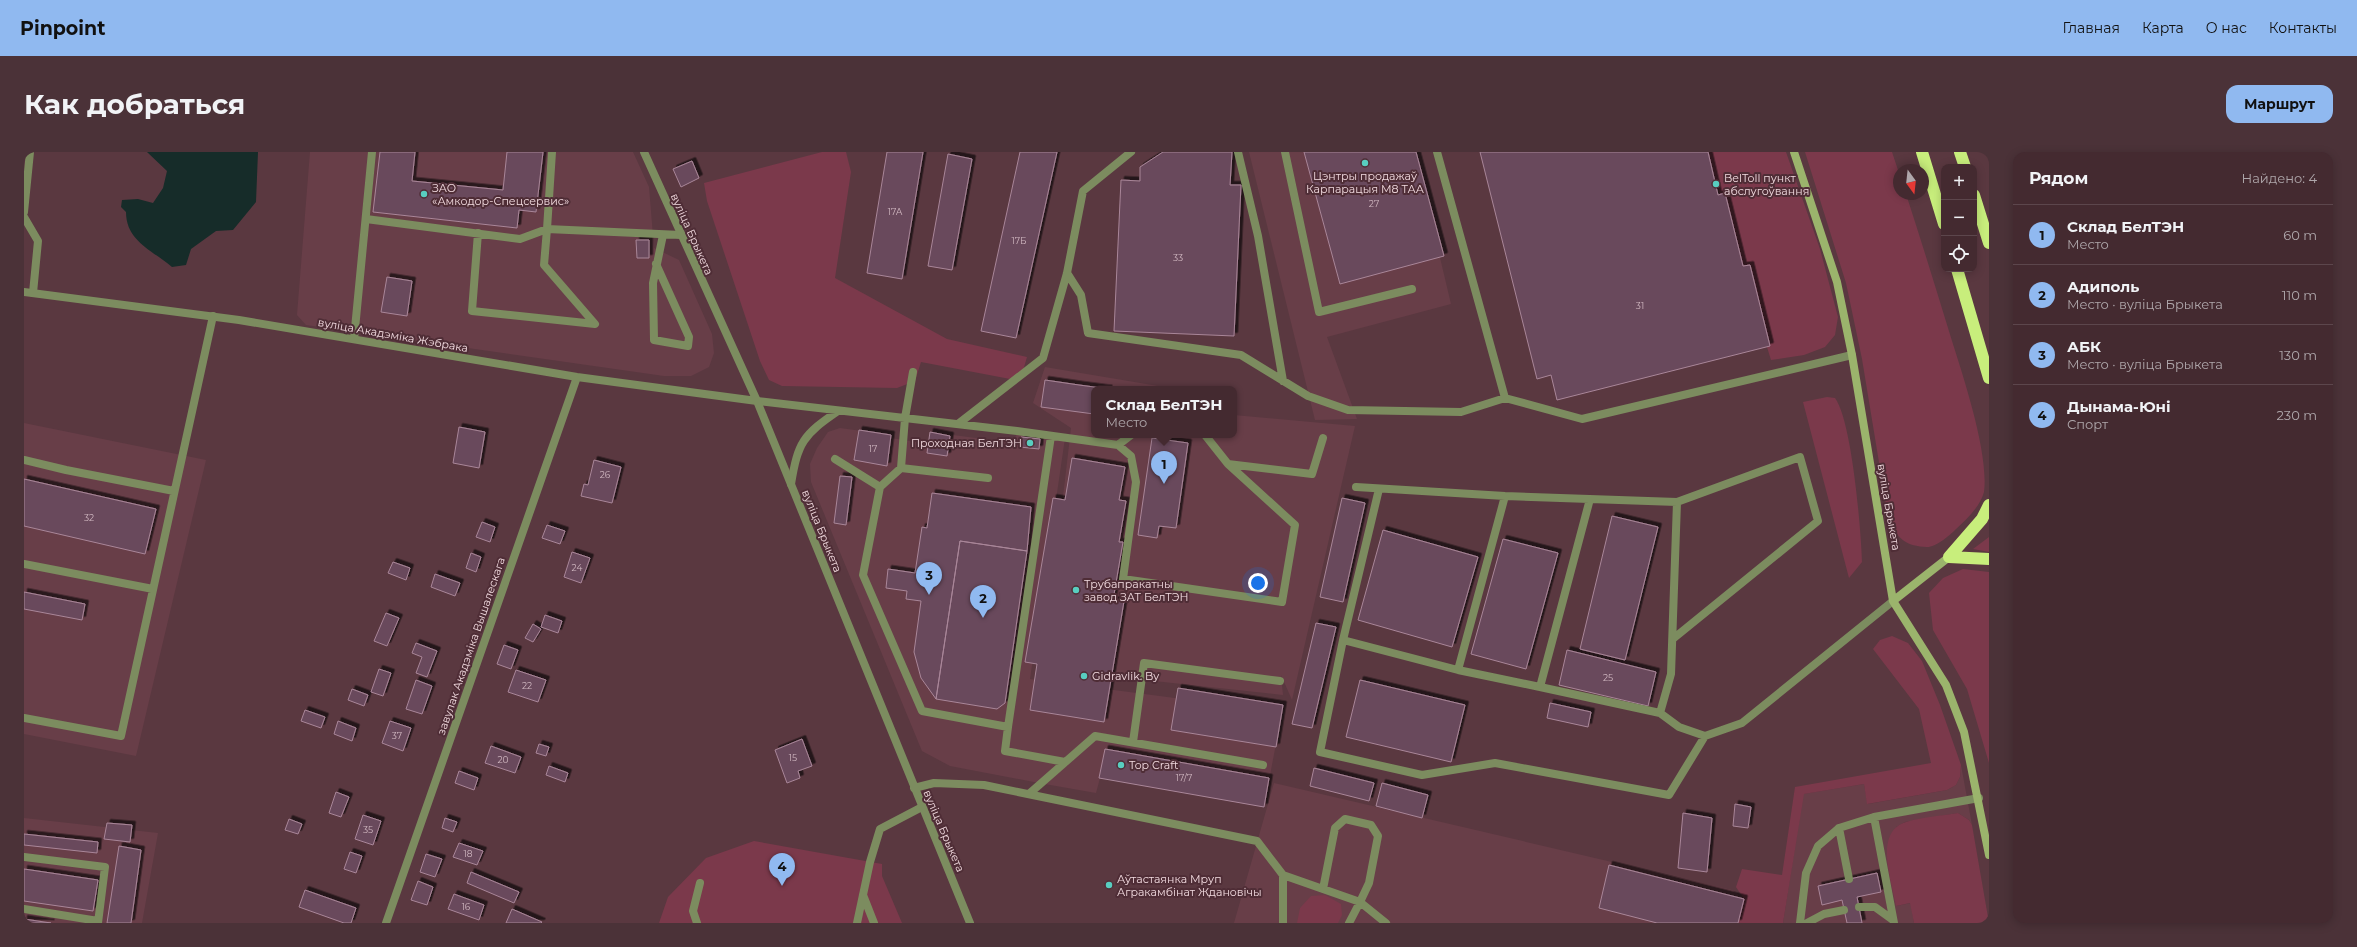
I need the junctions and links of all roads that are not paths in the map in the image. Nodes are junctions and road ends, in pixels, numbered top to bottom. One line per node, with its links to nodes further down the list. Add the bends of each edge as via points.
1 (30, 152): 14 (street)
2 (372, 152): 17 (street)
3 (552, 152): 18 (street)
4 (644, 152): 21 (street, вуліца Брыкета)
5 (1131, 152): 25 (street, via 1083,191)
6 (1238, 152): 35 (street, via 1258,236)
7 (1285, 152): 26 (street, via 1319,312)
8 (1437, 152): 36 (street)
9 (1794, 152): 31 (street, вуліца Брыкета, via 1837,282)
10 (1922, 152): 15 (highway)
11 (1960, 152): 12 (highway)
12 (1964, 164)
13 (1976, 200): 22 (highway)
14 (24, 212)
15 (1941, 214)
16 (24, 217): 28 (street, via 38,241)
17 (366, 218): 19 (street); 30 (street)
18 (547, 229): 19 (street, via 520,239); 19 (street, via 544,265 595,324 472,311); 20 (street)
19 (478, 233)
20 (663, 234): 21 (street); 23 (street)
21 (680, 235): 37 (street, вуліца Брыкета)
22 (1989, 243)
23 (656, 264): 23 (street, via 653,283 654,340 688,346 689,337)
24 (1958, 272): 34 (highway)
25 (1067, 273): 35 (street, via 1081,295 1088,333 1241,355); 40 (street, via 1043,358)
26 (1412, 289)
27 (24, 292): 28 (street, вуліца Акадэміка Жэбрака)
28 (33, 293): 29 (street, вуліца Акадэміка Жэбрака)
29 (213, 316): 30 (street, вуліца Акадэміка Жэбрака); 55 (street)
30 (354, 339): 33 (street, вуліца Акадэміка Жэбрака)
31 (1852, 355): 36 (street, via 1582,419); 64 (street, вуліца Брыкета)
32 (913, 372): 39 (street)
33 (577, 377): 37 (street, вуліца Акадэміка Жэбрака); 96 (street, завулак Акадэміка Вышалескага)
34 (1989, 378)
35 (1283, 381): 36 (street, via 1308,396 1348,410 1461,412)
36 (1505, 398)
37 (757, 401): 38 (street, вуліца Акадэміка Жэбрака); 51 (street, вуліца Брыкета)
38 (838, 411): 39 (street, вуліца Акадэміка Жэбрака); 51 (street, via 807,434 798,449)
39 (905, 418): 40 (street, вуліца Акадэміка Жэбрака); 49 (street)
40 (958, 424): 41 (street, вуліца Акадэміка Жэбрака)
41 (1051, 436): 45 (street, вуліца Акадэміка Жэбрака); 72 (street)
42 (1127, 438): 45 (street)
43 (1207, 438): 48 (street)
44 (1323, 438): 48 (street, via 1312,474)
45 (1118, 445): 48 (street, via 1131,456 1136,482 1124,580 1282,602 1295,525)
46 (835, 459): 52 (street)
47 (24, 460): 55 (street)
48 (1228, 464)
49 (901, 468): 50 (street); 52 (street)
50 (988, 478)
51 (790, 484): 77 (street, вуліца Брыкета)
52 (880, 487): 72 (street, via 863,575 922,711)
53 (1356, 487): 54 (street)
54 (1379, 489): 56 (street); 66 (street)
55 (174, 491): 63 (street)
56 (1505, 496): 57 (street); 67 (street)
57 (1590, 499): 58 (street); 69 (street)
58 (1677, 502): 65 (street); 65 (street, via 1800,457 1818,522)
59 (1989, 505): 60 (highway, via 1982,519)
60 (1949, 557): 61 (highway); 64 (street)
61 (1989, 559)
62 (24, 564): 63 (street)
63 (153, 589): 71 (street, via 121,736)
64 (1893, 601): 73 (street, via 1742,723); 79 (street, вуліца Брыкета, via 1946,685 1964,732)
65 (1674, 638): 70 (street, via 1672,674)
66 (1343, 640): 67 (street); 73 (street, via 1320,752 1422,775 1495,763 1669,796)
67 (1458, 670): 69 (street)
68 (1280, 681): 74 (street, via 1144,663)
69 (1540, 687): 70 (street)
70 (1660, 712): 73 (street, via 1679,727)
71 (24, 718)
72 (1008, 727): 75 (street, via 1005,751)
73 (1705, 736)
74 (1133, 742): 75 (street, via 1095,736); 76 (street)
75 (1065, 762): 78 (street)
76 (1263, 765)
77 (914, 788): 78 (street, via 934,783 984,785); 80 (street, вуліца Брыкета)
78 (1030, 793): 85 (street, via 1257,841)
79 (1979, 798): 81 (street); 83 (street, вуліца Брыкета)
80 (922, 807): 89 (street, via 880,829); 100 (street, вуліца Брыкета)
81 (1874, 817): 82 (street); 94 (street)
82 (1839, 828): 86 (street); 104 (street, via 1818,846 1806,873)
83 (1989, 854)
84 (24, 857): 95 (street, via 105,867)
85 (1283, 875): 88 (street); 101 (street)
86 (1849, 879)
87 (700, 883): 97 (street, via 693,911)
88 (1323, 889): 90 (street); 90 (street, via 1335,828 1345,819 1371,825 1378,836 1369,883)
89 (863, 895): 98 (street); 99 (street)
90 (1360, 902): 102 (street); 103 (street)
91 (1859, 907): 94 (street, via 1875,907)
92 (24, 909): 95 (street)
93 (1844, 910): 105 (street, via 1824,914)
94 (1894, 921)
95 (98, 922)
96 (386, 923)
97 (697, 923)
98 (857, 923)
99 (874, 923)
100 (970, 923)
101 (1283, 923)
102 (1349, 923)
103 (1386, 923)
104 (1800, 923)
105 (1808, 923)

